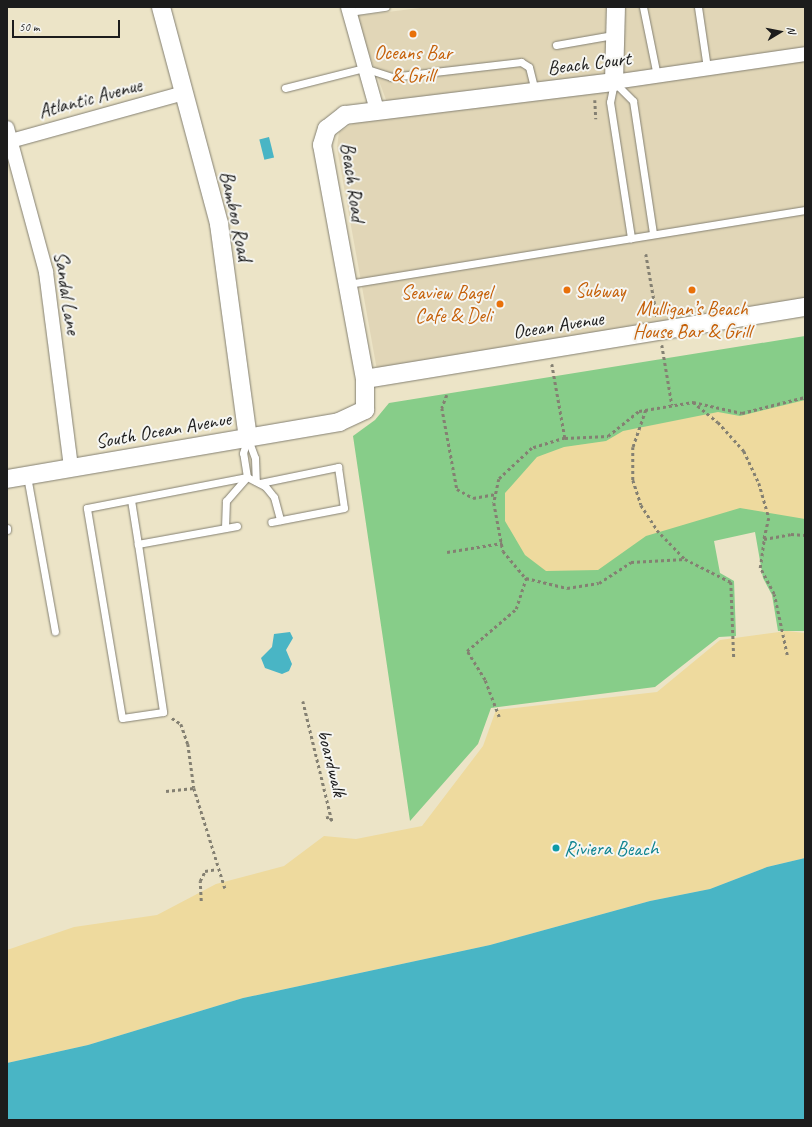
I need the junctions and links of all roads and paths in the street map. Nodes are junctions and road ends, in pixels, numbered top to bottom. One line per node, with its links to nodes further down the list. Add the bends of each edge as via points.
1 (161, 7): 16 (street, Bamboo Road)
2 (386, 7): 6 (lane)
3 (616, 7): 7 (street)
4 (643, 7): 12 (lane)
5 (698, 7): 11 (lane)
6 (348, 10): 10 (street)
7 (613, 35): 8 (lane); 13 (street)
8 (556, 45)
9 (805, 54): 11 (street, Beach Court)
10 (364, 68): 14 (lane); 15 (lane, via 391,77 521,62 528,67); 18 (street)
11 (707, 68): 12 (street, Beach Court)
12 (657, 76): 13 (street, Beach Court)
13 (614, 82): 15 (street, Beach Court); 22 (lane, via 633,101); 23 (lane, via 610,102)
14 (285, 88)
15 (535, 91): 18 (street, Beach Court)
16 (184, 93): 20 (street, Atlantic Avenue); 32 (street, Bamboo Road, via 220,224)
17 (595, 97): 19 (path)
18 (377, 110): 24 (street, Beach Road, via 338,118 323,138)
19 (596, 119)
20 (8, 136): 34 (street, Sandal Lane, via 46,272)
21 (805, 210): 22 (lane)
22 (653, 234): 23 (lane)
23 (631, 238): 24 (lane)
24 (348, 284): 27 (street, Beach Road)
25 (805, 307): 27 (street, Ocean Avenue)
26 (551, 361): 33 (path)
27 (365, 379): 32 (street, South Ocean Avenue, via 365,410 353,417)
28 (447, 395): 39 (path, via 442,408 457,489 473,498)
29 (805, 397): 30 (path, via 742,413)
30 (693, 402): 31 (path); 46 (path, via 718,422 744,451 760,483 769,518)
31 (646, 410): 33 (path, via 639,411 608,436); 50 (path, via 633,446 633,480 641,506 657,530)
32 (248, 438): 34 (street, South Ocean Avenue); 36 (lane, via 242,453); 38 (lane, via 255,458)
33 (564, 438): 39 (path, via 532,448 499,479)
34 (71, 468): 35 (street, South Ocean Avenue)
35 (27, 476): 37 (street, South Ocean Avenue); 52 (lane)
36 (247, 477): 38 (lane); 40 (lane); 44 (lane, via 226,501)
37 (7, 479)
38 (258, 482): 41 (lane, via 274,497); 41 (lane, via 338,466 344,508)
39 (496, 494): 47 (path, via 494,503)
40 (131, 500): 48 (lane); 56 (lane, via 87,508 122,718)
41 (280, 520): 42 (lane)
42 (271, 522)
43 (237, 526): 44 (lane)
44 (225, 528): 48 (lane)
45 (805, 535): 46 (path, via 791,534)
46 (764, 539): 53 (path, via 760,568 774,594)
47 (502, 543): 49 (path); 51 (path, via 503,551)
48 (138, 544): 56 (lane)
49 (447, 552)
50 (686, 559): 51 (path, via 631,562 599,583 566,588); 54 (path, via 732,582)
51 (526, 578): 57 (path, via 516,609 467,651 485,680)
52 (55, 631)
53 (787, 655)
54 (734, 659)
55 (303, 701): 60 (path, boardwalk, via 332,821 329,817)
56 (163, 712): 58 (path, via 181,724 188,744)
57 (499, 717)
58 (194, 788): 59 (path); 61 (path, via 213,844)
59 (166, 791)
60 (324, 819)
61 (217, 869): 62 (path); 63 (path, via 205,871 200,881)
62 (225, 888)
63 (201, 901)

